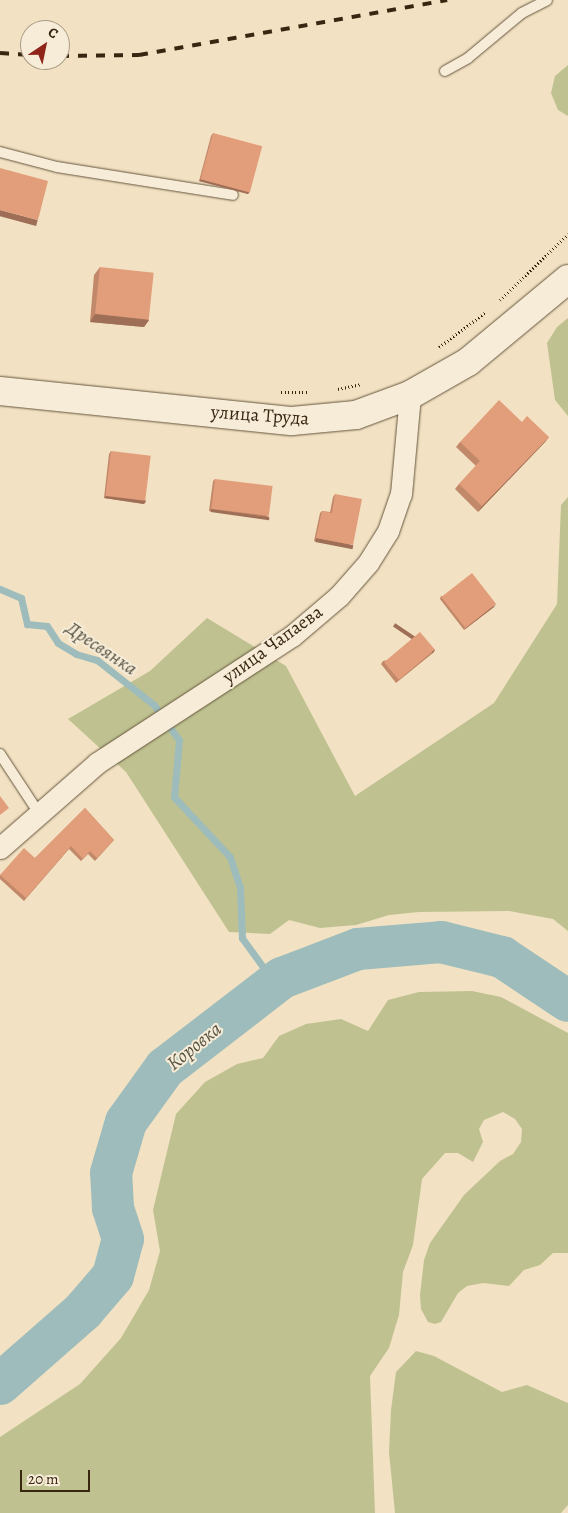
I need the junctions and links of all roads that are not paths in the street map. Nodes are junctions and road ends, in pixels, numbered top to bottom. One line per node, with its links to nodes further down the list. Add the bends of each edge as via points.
1 (547, 0): 2 (lane, via 522,14 468,58)
2 (445, 71)
3 (0, 152): 4 (lane, via 58,167)
4 (233, 195)
5 (568, 279): 7 (street, улица Труда, via 468,362)
6 (0, 391): 7 (street, улица Труда, via 292,421 356,415)
7 (410, 395): 9 (street, улица Чапаева, via 401,494 388,530 368,562 339,596 292,636 97,763)
8 (0, 754): 9 (lane)
9 (40, 815): 10 (street, улица Чапаева)
10 (0, 848)

